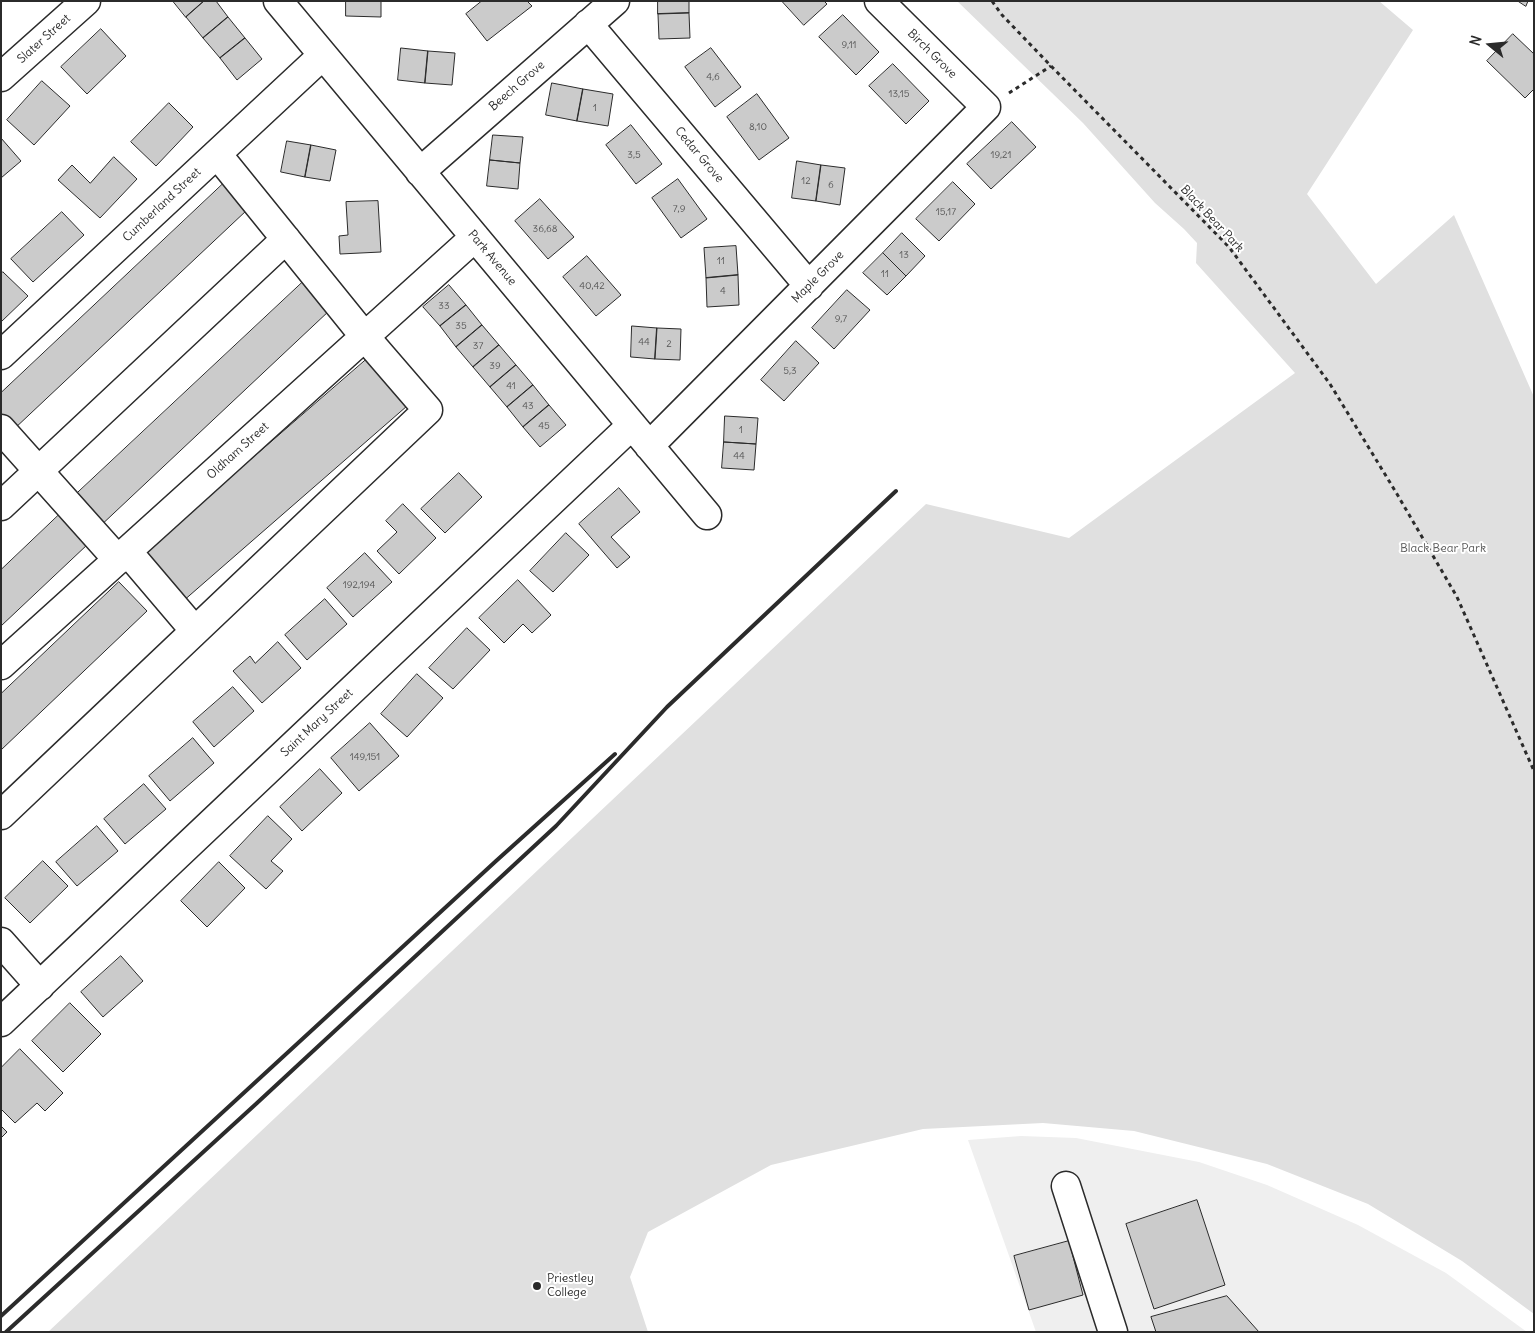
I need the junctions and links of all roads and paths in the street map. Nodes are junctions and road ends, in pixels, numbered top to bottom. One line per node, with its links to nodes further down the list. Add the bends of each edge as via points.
1 (86, 1): 9 (street, Slater Street)
2 (278, 1): 7 (street, Park Avenue)
3 (615, 1): 6 (street, Beech Grove)
4 (879, 1): 10 (street, Birch Grove)
5 (992, 1): 8 (path, Black Bear Park)
6 (588, 24): 12 (street, Beech Grove); 15 (street, Cedar Grove)
7 (323, 55): 11 (street, Cumberland Street); 12 (street, Park Avenue)
8 (1051, 66): 10 (path); 27 (path, Black Bear Park, via 1229,247 1330,384 1456,597)
9 (1, 77)
10 (986, 107): 15 (street, Maple Grove)
11 (217, 154): 14 (street); 17 (street, Cumberland Street)
12 (420, 172): 13 (street, Park Avenue)
13 (475, 237): 16 (street, Oldham Street); 18 (street, Park Avenue)
14 (286, 239): 16 (street); 21 (street)
15 (809, 286): 20 (street, Maple Grove)
16 (365, 336): 24 (street, Oldham Street); 25 (street, via 428,410)
17 (1, 355)
18 (632, 425): 20 (street, Park Avenue); 30 (street, Saint Mary Street)
19 (1, 429): 21 (street)
20 (649, 446): 23 (street, Park Avenue)
21 (39, 471): 22 (street); 24 (street)
22 (1, 506)
23 (707, 515)
24 (123, 555): 25 (street); 26 (street, Oldham Street)
25 (195, 631): 28 (street)
26 (1, 665)
27 (1534, 771)
28 (1, 815)
29 (1, 942): 30 (street)
30 (40, 986): 31 (street, Saint Mary Street)
31 (1, 1022)
32 (1066, 1186): 33 (street)
33 (1113, 1332)

